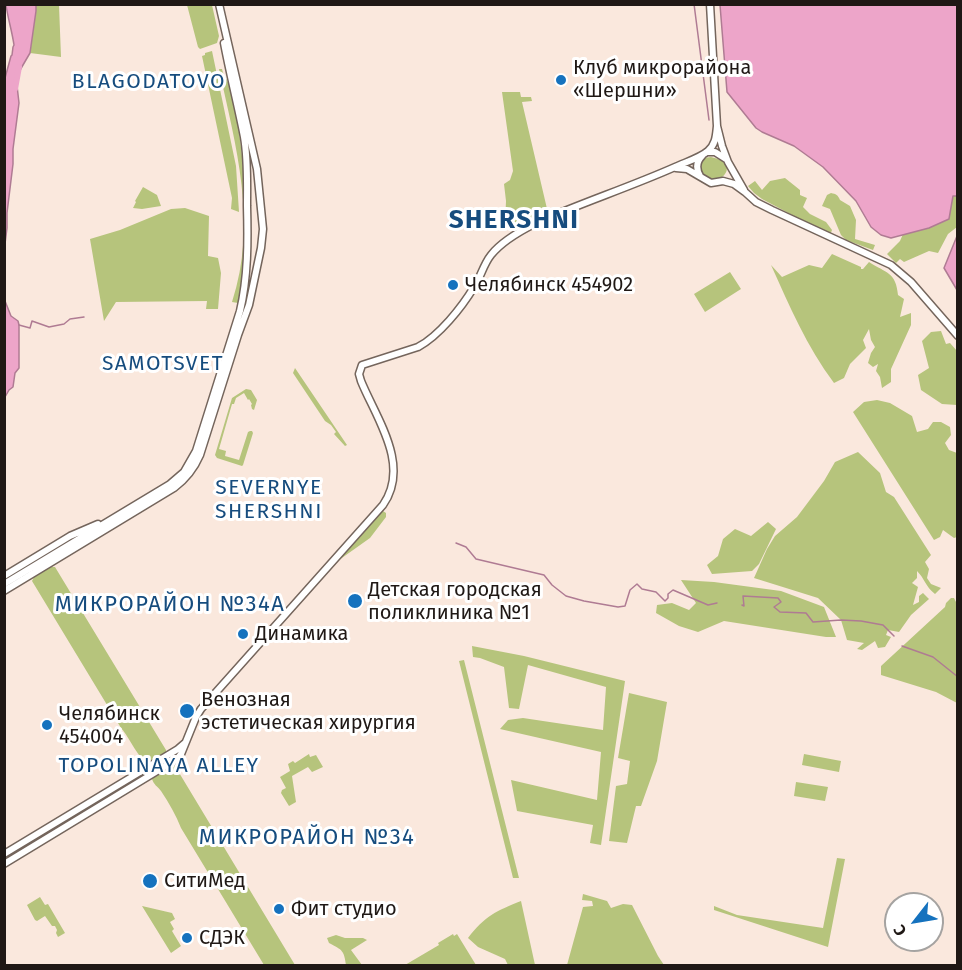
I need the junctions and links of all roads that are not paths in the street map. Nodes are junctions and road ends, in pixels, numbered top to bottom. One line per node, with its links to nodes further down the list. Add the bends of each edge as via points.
1 (217, 4): 10 (main road, via 244,138); 11 (main road, via 257,169)
2 (710, 4): 3 (main road)
3 (717, 126): 4 (main road, via 716,140); 5 (main road)
4 (706, 153): 5 (main road, via 718,153); 6 (main road); 7 (main road, via 698,163)
5 (729, 163): 8 (main road, via 728,176); 9 (main road)
6 (673, 168): 7 (main road, via 681,167); 20 (main road, via 534,224 511,238 487,261 460,307 424,344 363,365 358,374 360,381 391,451 393,481 386,500 201,709)
7 (701, 177): 8 (main road, via 711,183)
8 (723, 181): 9 (main road)
9 (746, 192): 14 (main road, via 756,202 891,265 911,282)
10 (248, 210): 11 (main road, via 258,207); 12 (main road)
11 (262, 215): 13 (main road)
12 (247, 237): 13 (main road, via 254,247); 15 (main road, via 240,311)
13 (262, 243): 15 (main road, via 249,305 200,455)
14 (957, 336)
15 (186, 474): 16 (main road); 19 (main road, via 174,488)
16 (113, 519): 17 (main road, via 70,536); 18 (main road)
17 (4, 576)
18 (4, 584)
19 (4, 591)
20 (187, 740): 21 (main road); 22 (main road, via 174,762)
21 (4, 854)
22 (4, 864)

